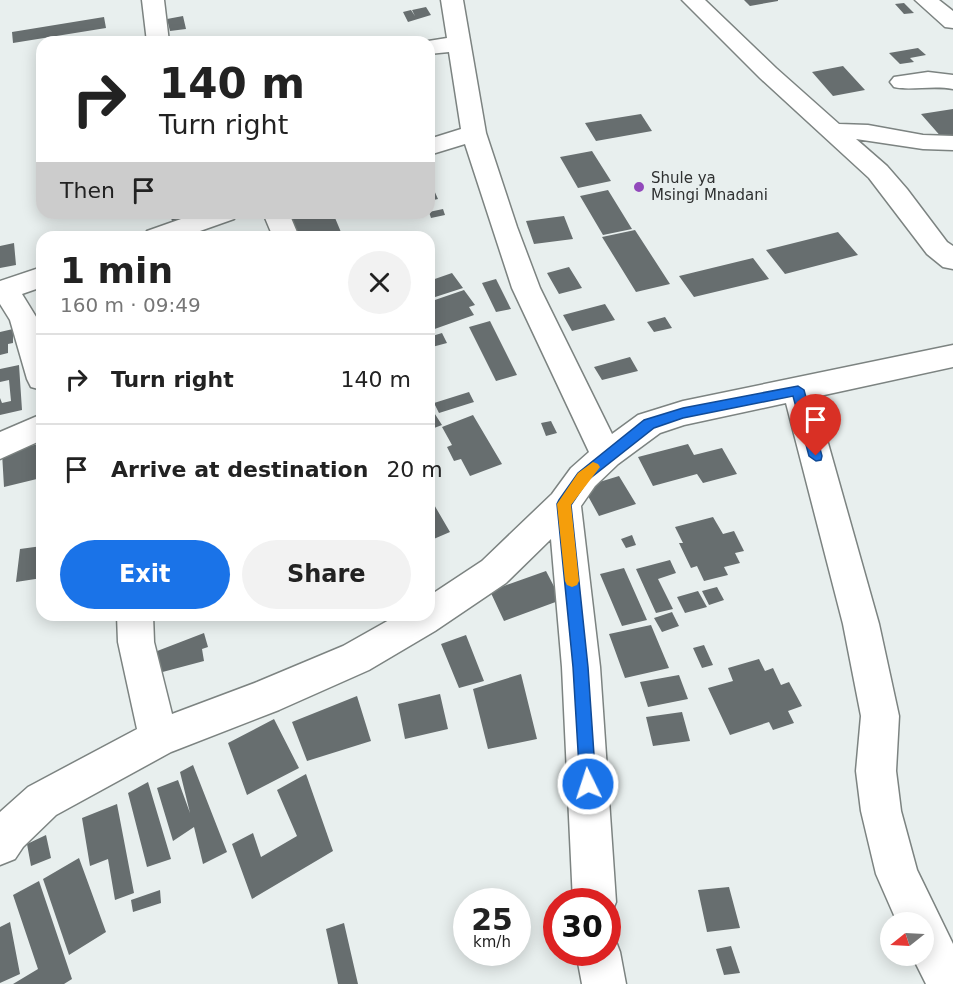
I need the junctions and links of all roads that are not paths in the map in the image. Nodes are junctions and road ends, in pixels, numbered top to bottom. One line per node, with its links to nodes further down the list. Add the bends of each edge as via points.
1 (153, 0): 6 (street)
2 (452, 0): 7 (street)
3 (693, 0): 11 (street)
4 (926, 0): 5 (street)
5 (953, 22)
6 (157, 36)
7 (458, 44): 8 (street); 12 (street)
8 (435, 46)
9 (902, 82): 10 (street)
10 (953, 82)
11 (833, 131): 13 (street); 17 (street, via 878,172 937,248)
12 (474, 133): 14 (street); 25 (street, via 526,288)
13 (953, 143)
14 (435, 145)
15 (208, 219): 16 (street)
16 (173, 231)
17 (953, 260)
18 (36, 279): 19 (street)
19 (2, 290): 21 (street, via 24,320)
20 (953, 356): 22 (street)
21 (36, 358)
22 (798, 390): 25 (street, via 683,413 649,424); 33 (street, via 861,624 880,716 876,771 881,811 897,874)
23 (36, 429): 24 (street)
24 (0, 446)
25 (608, 455): 26 (street, via 583,477)
26 (564, 504): 27 (street, via 494,572); 32 (street, via 581,667)
27 (435, 613)
28 (135, 621): 30 (street, via 135,642)
29 (423, 621): 30 (street, via 356,658)
30 (158, 738): 31 (street, via 42,801)
31 (0, 844)
32 (594, 888)
33 (914, 912)
34 (934, 953): 37 (street)
35 (601, 966): 36 (street)
36 (604, 984)
37 (950, 984)

